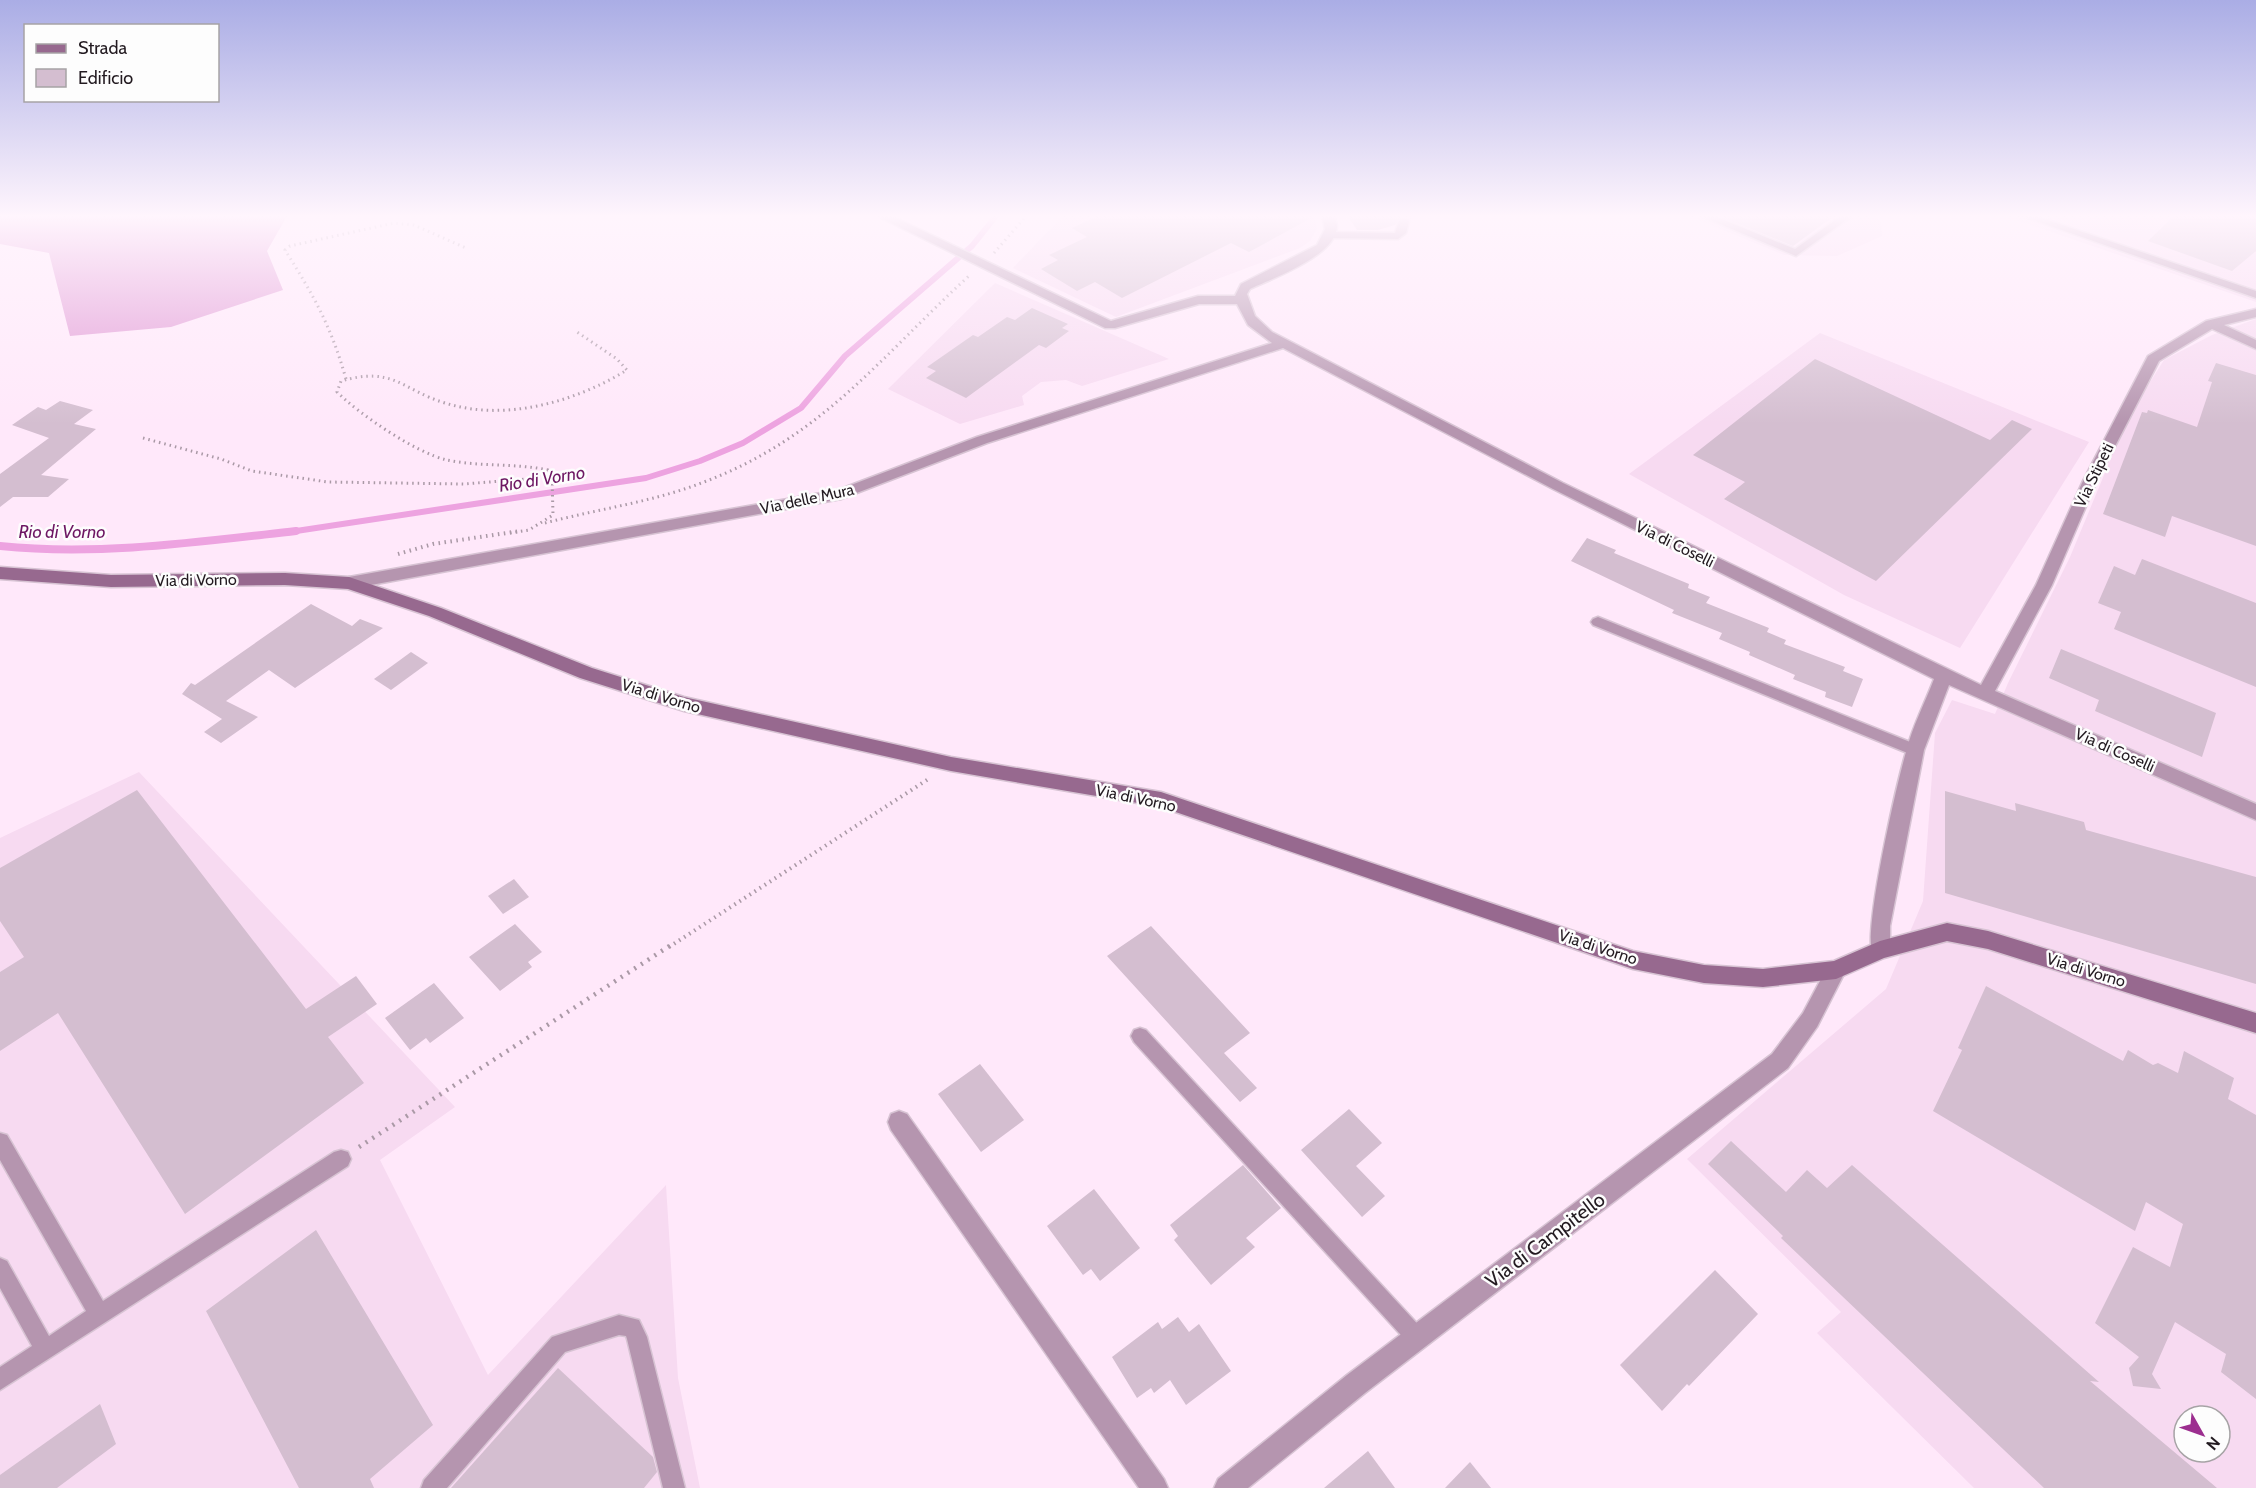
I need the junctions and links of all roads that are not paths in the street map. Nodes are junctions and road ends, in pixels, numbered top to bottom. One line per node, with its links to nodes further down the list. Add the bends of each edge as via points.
1 (1026, 285): 5 (street, via 1110,325 1198,300)
2 (1248, 285): 5 (street, via 1241,294)
3 (2228, 285): 4 (lane)
4 (2256, 295)
5 (1242, 300): 8 (street, Via di Coselli, via 1251,323)
6 (2256, 313): 7 (street, Via Stipeti)
7 (2211, 324): 9 (street); 14 (street, Via Stipeti, via 2153,359 2089,483 2044,585)
8 (1283, 344): 11 (street, Via delle Mura, via 982,440 841,494); 13 (street, Via di Coselli, via 1569,492)
9 (2256, 345)
10 (0, 573): 11 (street, Via di Vorno, via 111,581 285,579)
11 (349, 583): 18 (street, Via di Vorno, via 435,612 585,673 684,704 951,764 1161,800 1632,960 1704,974 1763,978)
12 (1598, 622): 15 (lane)
13 (1944, 676): 14 (street, Via di Coselli); 15 (street)
14 (1985, 693): 16 (street, Via di Coselli)
15 (1915, 750): 17 (street, via 1880,926)
16 (2256, 812)
17 (1880, 950): 18 (street, Via di Vorno); 19 (street, Via di Vorno, via 1947,932 1988,940)
18 (1836, 970): 26 (street, Via di Campitello, via 1810,1020 1780,1061)
19 (2256, 1023)
20 (1140, 1036): 26 (lane)
21 (899, 1122): 32 (street)
22 (0, 1142): 25 (lane)
23 (341, 1159): 25 (lane)
24 (0, 1268): 27 (lane)
25 (100, 1315): 27 (lane)
26 (1417, 1338): 29 (street, Via di Campitello)
27 (45, 1350): 28 (lane)
28 (0, 1379)
29 (1237, 1485)
30 (432, 1488): 31 (lane, via 559,1344 619,1325 632,1327 638,1337)
31 (674, 1488)
32 (1155, 1488)

